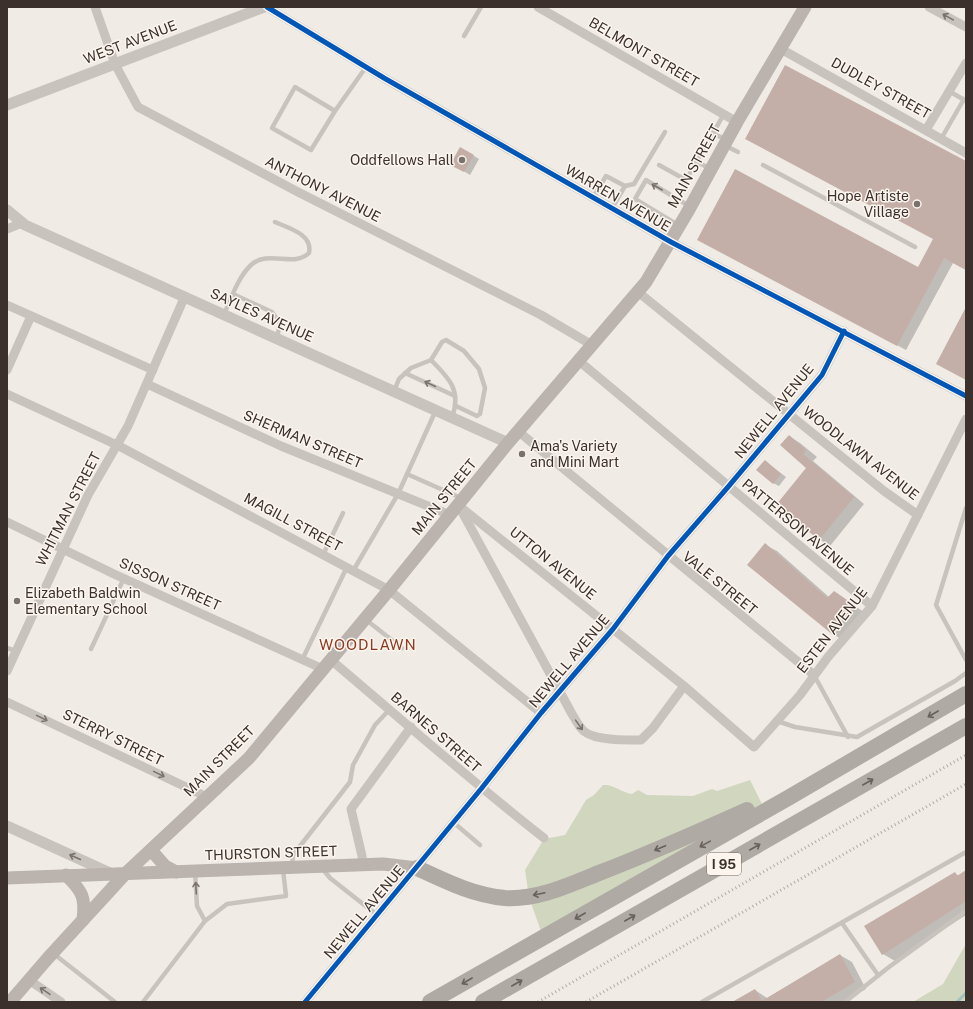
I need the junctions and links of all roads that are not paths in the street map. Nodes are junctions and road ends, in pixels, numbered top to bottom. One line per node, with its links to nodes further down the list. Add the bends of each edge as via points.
1 (95, 7): 11 (street, ANTHONY AVENUE)
2 (265, 7): 11 (street, WEST AVENUE); 12 (street, WARREN AVENUE)
3 (481, 7): 8 (lane)
4 (538, 7): 17 (street, BELMONT STREET)
5 (805, 7): 9 (main road, MAIN STREET)
6 (930, 7): 7 (street, one-way to 6)
7 (966, 27)
8 (464, 36)
9 (781, 49): 18 (main road, MAIN STREET); 19 (street, DUDLEY STREET)
10 (966, 63): 13 (street)
11 (115, 64): 15 (street, WEST AVENUE); 49 (street, ANTHONY AVENUE, via 138,107 148,113 541,314)
12 (366, 67): 16 (lane); 31 (street, WARREN AVENUE)
13 (950, 91): 14 (lane); 19 (street)
14 (965, 100): 22 (lane)
15 (7, 105)
16 (335, 111): 16 (lane, via 295,87 272,128 311,150)
17 (724, 114): 18 (street, BELMONT STREET); 21 (lane)
18 (737, 122): 23 (main road, MAIN STREET)
19 (926, 130): 22 (street, DUDLEY STREET)
20 (665, 132): 30 (lane, via 634,184)
21 (713, 132): 23 (lane); 26 (lane)
22 (941, 139): 24 (street, DUDLEY STREET)
23 (726, 143): 25 (lane); 29 (main road, MAIN STREET)
24 (965, 150)
25 (738, 152)
26 (697, 162): 27 (lane, via 686,180); 29 (lane)
27 (660, 165)
28 (763, 165): 40 (lane)
29 (711, 169): 32 (main road, MAIN STREET)
30 (625, 186): 31 (lane, via 606,176); 33 (lane)
31 (593, 198): 33 (street, WARREN AVENUE)
32 (691, 206): 37 (main road, MAIN STREET); 37 (lane, one-way to 37, via 646,180 635,199)
33 (612, 208): 39 (street, WARREN AVENUE)
34 (7, 210): 36 (street, SAYLES AVENUE)
35 (274, 222): 42 (lane, via 304,236 309,242 309,252 296,260 273,257 252,264)
36 (22, 223): 38 (street); 43 (street, SAYLES AVENUE)
37 (680, 226): 39 (main road, MAIN STREET)
38 (7, 229)
39 (671, 242): 41 (main road, MAIN STREET); 47 (street, WARREN AVENUE)
40 (915, 247)
41 (638, 292): 49 (main road, MAIN STREET); 62 (street, WOODLAWN AVENUE)
42 (234, 294): 45 (lane); 48 (lane, via 272,312 280,323)
43 (185, 296): 45 (street, SAYLES AVENUE); 53 (street)
44 (7, 305): 46 (street)
45 (224, 314): 48 (street, SAYLES AVENUE)
46 (31, 316): 52 (street); 53 (street)
47 (844, 331): 59 (street, WARREN AVENUE); 62 (street, NEWELL AVENUE, via 822,374)
48 (277, 338): 56 (street, SAYLES AVENUE)
49 (592, 345): 51 (main road, MAIN STREET)
50 (431, 360): 54 (lane); 58 (lane, via 451,382); 60 (lane, via 446,340 464,351 479,369 485,388 480,414 477,416)
51 (579, 361): 65 (main road, MAIN STREET); 69 (street, PATTERSON AVENUE)
52 (7, 370)
53 (153, 370): 55 (street, WHITMAN STREET)
54 (405, 373): 56 (lane); 58 (lane, one-way to 54)
55 (147, 384): 67 (street, WHITMAN STREET); 70 (street, SHERMAN STREET, via 281,446)
56 (394, 391): 61 (street, SAYLES AVENUE)
57 (7, 394): 67 (street, MAGILL STREET)
58 (455, 396): 60 (lane)
59 (966, 396)
60 (456, 406): 63 (lane)
61 (436, 410): 63 (street, SAYLES AVENUE); 68 (lane)
62 (788, 414): 69 (street, NEWELL AVENUE); 75 (street, WOODLAWN AVENUE)
63 (452, 417): 66 (street, SAYLES AVENUE)
64 (966, 419): 75 (street, ESTEN AVENUE)
65 (519, 432): 66 (main road, MAIN STREET); 79 (street, VALE STREET)
66 (508, 443): 71 (main road, MAIN STREET)
67 (117, 445): 77 (street, WHITMAN STREET, via 88,495); 78 (street, MAGILL STREET)
68 (407, 474): 70 (lane); 71 (lane)
69 (728, 487): 79 (street, NEWELL AVENUE); 83 (street, PATTERSON AVENUE)
70 (398, 494): 74 (street, SHERMAN STREET); 80 (lane)
71 (461, 502): 74 (main road, MAIN STREET); 85 (street, UTTON AVENUE); 96 (street)
72 (966, 508): 90 (lane, via 936,605)
73 (343, 513): 78 (lane)
74 (450, 515): 82 (main road, MAIN STREET)
75 (918, 515): 83 (street, ESTEN AVENUE)
76 (7, 522): 77 (street, SISSON STREET)
77 (63, 549): 81 (street, SISSON STREET); 88 (street, WHITMAN STREET)
78 (323, 554): 80 (street, MAGILL STREET)
79 (668, 556): 85 (street, NEWELL AVENUE); 94 (street, VALE STREET)
80 (350, 569): 82 (street, MAGILL STREET); 89 (lane)
81 (124, 578): 87 (lane); 89 (street, SISSON STREET)
82 (389, 590): 84 (main road, MAIN STREET); 100 (street, MAGILL STREET)
83 (872, 606): 94 (street, ESTEN AVENUE)
84 (365, 619): 86 (lane); 91 (main road, MAIN STREET)
85 (613, 629): 95 (street, UTTON AVENUE); 96 (street, NEWELL AVENUE)
86 (402, 648)
87 (91, 649)
88 (12, 650): 92 (street, WHITMAN STREET)
89 (302, 660): 91 (street, SISSON STREET)
90 (966, 660)
91 (327, 665): 99 (street, BARNES STREET); 108 (main road, MAIN STREET, via 249,758)
92 (7, 671)
93 (966, 673): 105 (lane, via 857,737)
94 (814, 675): 102 (street, ESTEN AVENUE); 105 (lane)
95 (684, 686): 96 (street, one-way to 95, via 581,729 586,733 622,740 642,740); 101 (street, UTTON AVENUE)
96 (560, 691): 100 (street, NEWELL AVENUE)
97 (966, 694): 106 (highway, I 95, one-way to 106)
98 (7, 702): 108 (street, STERRY STREET, one-way to 108)
99 (390, 709): 104 (street, BARNES STREET); 117 (lane, via 375,726 354,765 350,782 293,855)
100 (541, 713): 107 (street, NEWELL AVENUE)
101 (724, 720): 102 (street, ESTEN AVENUE, via 754,747)
102 (777, 721): 105 (lane, via 795,728)
103 (966, 726): 139 (highway, I 95, one-way to 103)
104 (411, 727): 107 (street, BARNES STREET); 115 (street, via 351,809)
105 (848, 736)
106 (848, 763): 118 (highway, one-way to 118, via 705,830 552,891 520,898 495,896 459,887); 138 (highway, I 95, one-way to 138)
107 (481, 789): 109 (street, NEWELL AVENUE); 111 (street, BARNES STREET)
108 (206, 797): 113 (main road, MAIN STREET)
109 (453, 822): 112 (lane); 118 (street, NEWELL AVENUE)
110 (7, 826): 121 (street, one-way to 110)
111 (544, 838)
112 (480, 845)
113 (151, 850): 120 (main road, via 166,866); 122 (main road, MAIN STREET)
114 (966, 852): 129 (lane)
115 (363, 866): 116 (main road, THURSTON STREET); 118 (main road, THURSTON STREET, via 383,864)
116 (321, 867): 117 (main road, THURSTON STREET); 126 (lane, via 330,878)
117 (288, 868): 119 (main road, THURSTON STREET); 128 (lane, via 286,896 227,904)
118 (417, 868): 126 (street, NEWELL AVENUE)
119 (195, 871): 120 (main road, THURSTON STREET); 128 (lane, one-way to 119, via 197,906)
120 (176, 872): 122 (main road, THURSTON STREET)
121 (110, 873): 122 (main road); 123 (main road)
122 (126, 873): 127 (main road, MAIN STREET)
123 (66, 875): 124 (main road); 127 (main road, via 81,889 84,902)
124 (7, 878)
125 (966, 911): 131 (lane)
126 (377, 915): 137 (street, NEWELL AVENUE)
127 (83, 920): 130 (main road, MAIN STREET)
128 (205, 921): 136 (lane)
129 (842, 923): 131 (lane); 140 (lane)
130 (53, 953): 132 (main road, MAIN STREET); 135 (lane)
131 (878, 975): 141 (lane)
132 (29, 980): 133 (main road, MAIN STREET); 134 (street, one-way to 132)
133 (10, 1002)
134 (61, 1002)
135 (115, 1002)
136 (143, 1002)
137 (305, 1002)
138 (430, 1002)
139 (483, 1002)
140 (702, 1002)
141 (845, 1002)

